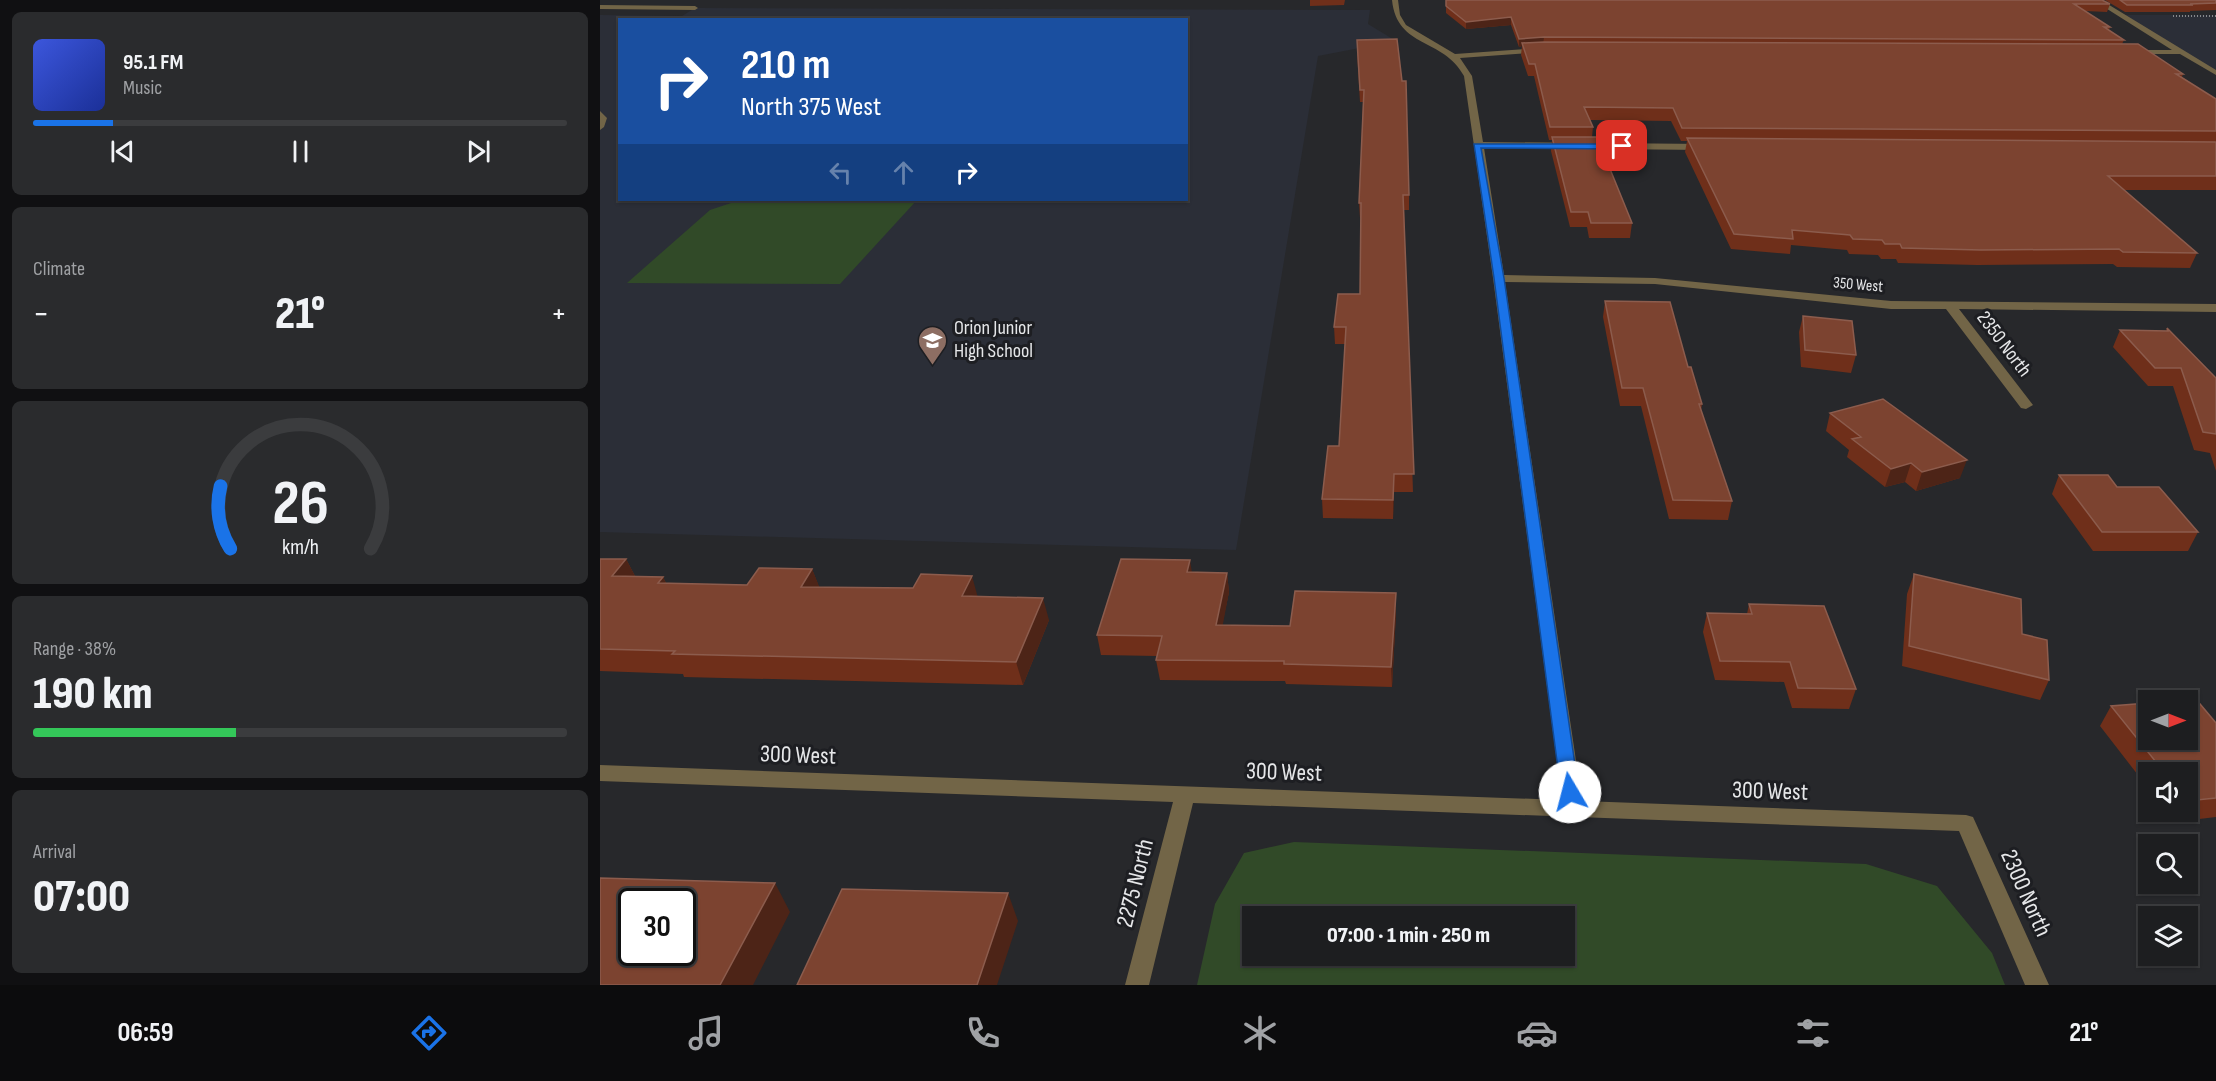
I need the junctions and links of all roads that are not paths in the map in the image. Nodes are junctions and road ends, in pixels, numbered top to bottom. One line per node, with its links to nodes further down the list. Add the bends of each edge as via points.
1 (1395, 0): 8 (street, via 1394,13 1405,29)
2 (2096, 0): 7 (street)
3 (600, 7): 4 (street)
4 (695, 8)
5 (1555, 50): 8 (street)
6 (2121, 52): 7 (street)
7 (2181, 52): 9 (street)
8 (1455, 56): 12 (street, via 1467,76)
9 (2216, 73)
10 (600, 114): 11 (street)
11 (600, 127)
12 (1477, 146): 13 (street); 14 (street)
13 (1717, 147)
14 (1499, 278): 15 (street, 350 West, via 1655,281); 20 (street)
15 (1951, 307): 16 (street, 350 West); 17 (street, 2350 North)
16 (2216, 308)
17 (2026, 405)
18 (600, 773): 19 (street, 300 West)
19 (1185, 793): 20 (street, 300 West); 22 (street, 2275 North)
20 (1573, 810): 21 (street, 300 West)
21 (1966, 823): 23 (street, 2300 North)
22 (1137, 985)
23 (2037, 985)

